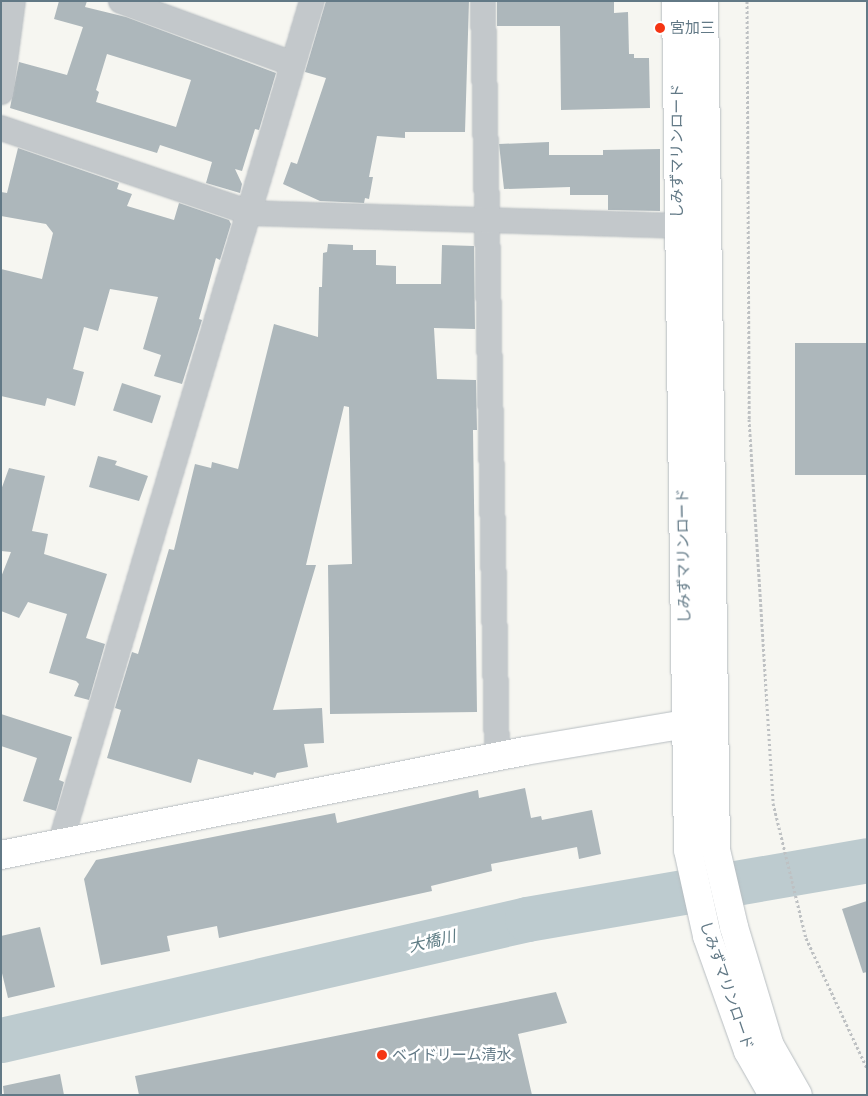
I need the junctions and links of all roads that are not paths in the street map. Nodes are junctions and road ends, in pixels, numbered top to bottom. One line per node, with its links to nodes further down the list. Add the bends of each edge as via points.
1 (13, 1): 8 (street)
2 (121, 1): 7 (street)
3 (312, 1): 7 (street)
4 (483, 1): 11 (street)
5 (676, 1): 12 (main road, しみずマリンロード)
6 (704, 1): 13 (main road, しみずマリンロード)
7 (293, 64): 10 (street)
8 (1, 92)
9 (1, 128): 10 (street)
10 (250, 213): 11 (street); 17 (street)
11 (486, 222): 12 (street); 16 (street)
12 (677, 226): 13 (street); 14 (main road, しみずマリンロード)
13 (705, 226): 15 (main road, しみずマリンロード)
14 (686, 724): 15 (main road); 16 (main road); 19 (main road, しみずマリンロード, via 688,850 707,936 748,1051)
15 (714, 724): 20 (main road, しみずマリンロード, via 716,850 734,927 770,1046)
16 (497, 757): 17 (main road)
17 (60, 844): 18 (main road)
18 (1, 855)
19 (773, 1095)
20 (798, 1095)

